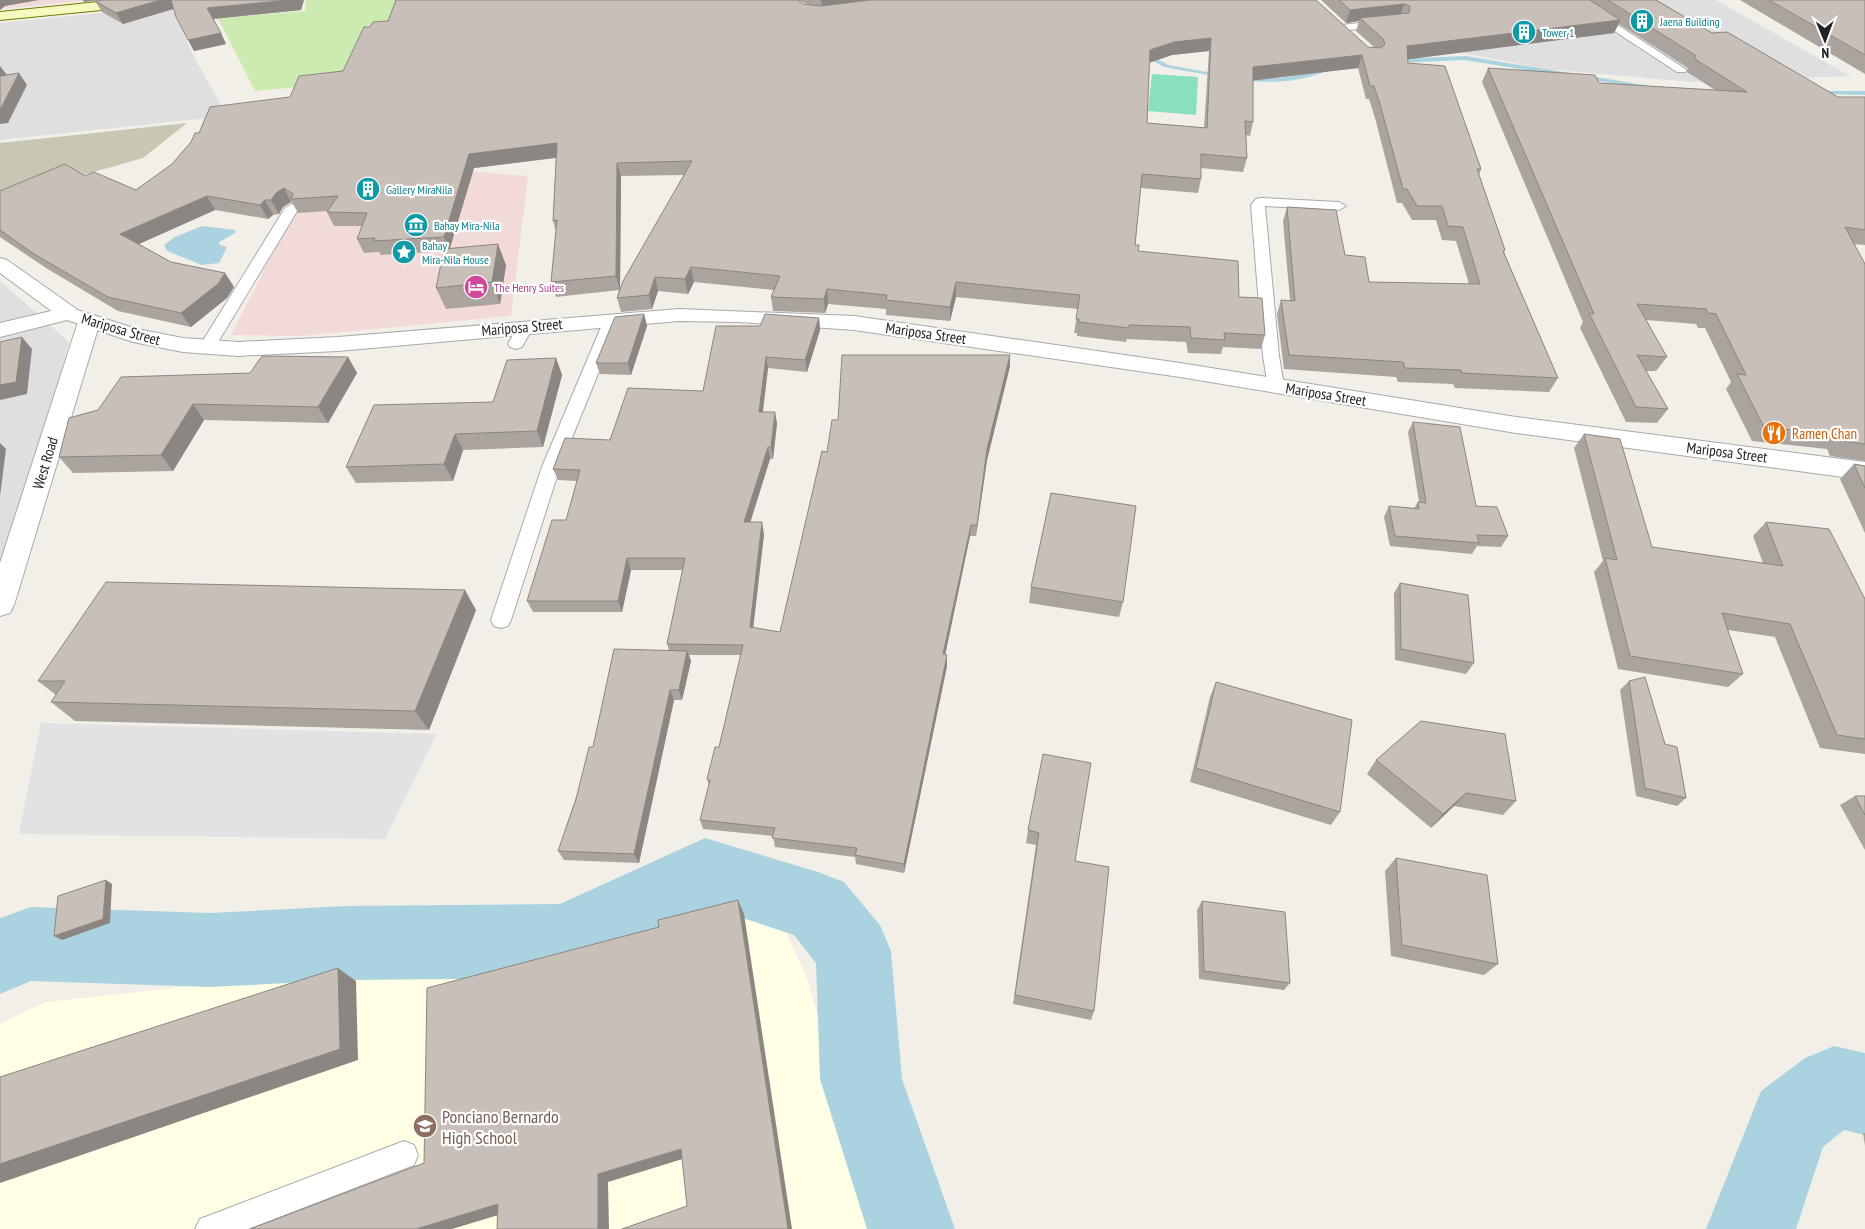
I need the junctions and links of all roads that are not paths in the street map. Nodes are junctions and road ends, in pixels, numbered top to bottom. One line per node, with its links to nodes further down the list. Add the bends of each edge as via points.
1 (162, 0): 3 (main road)
2 (1572, 0): 8 (lane)
3 (0, 16)
4 (1328, 17): 6 (street)
5 (1400, 22): 6 (lane)
6 (1342, 28): 7 (street)
7 (1354, 39)
8 (1680, 70)
9 (1339, 206): 16 (lane, via 1261,202 1258,205 1270,356)
10 (292, 208): 15 (lane)
11 (0, 264): 12 (street, Mariposa Street)
12 (79, 318): 14 (street); 15 (street, Mariposa Street, via 133,335); 18 (street, West Road)
13 (612, 320): 15 (street, Mariposa Street, via 521,336 238,349); 16 (street, Mariposa Street, via 719,315 854,323); 19 (lane, via 551,467)
14 (0, 330)
15 (207, 347)
16 (1276, 386): 17 (street, Mariposa Street, via 1516,424)
17 (1865, 471)
18 (0, 605)
19 (501, 620)
20 (404, 1155): 21 (lane)
21 (210, 1229)

